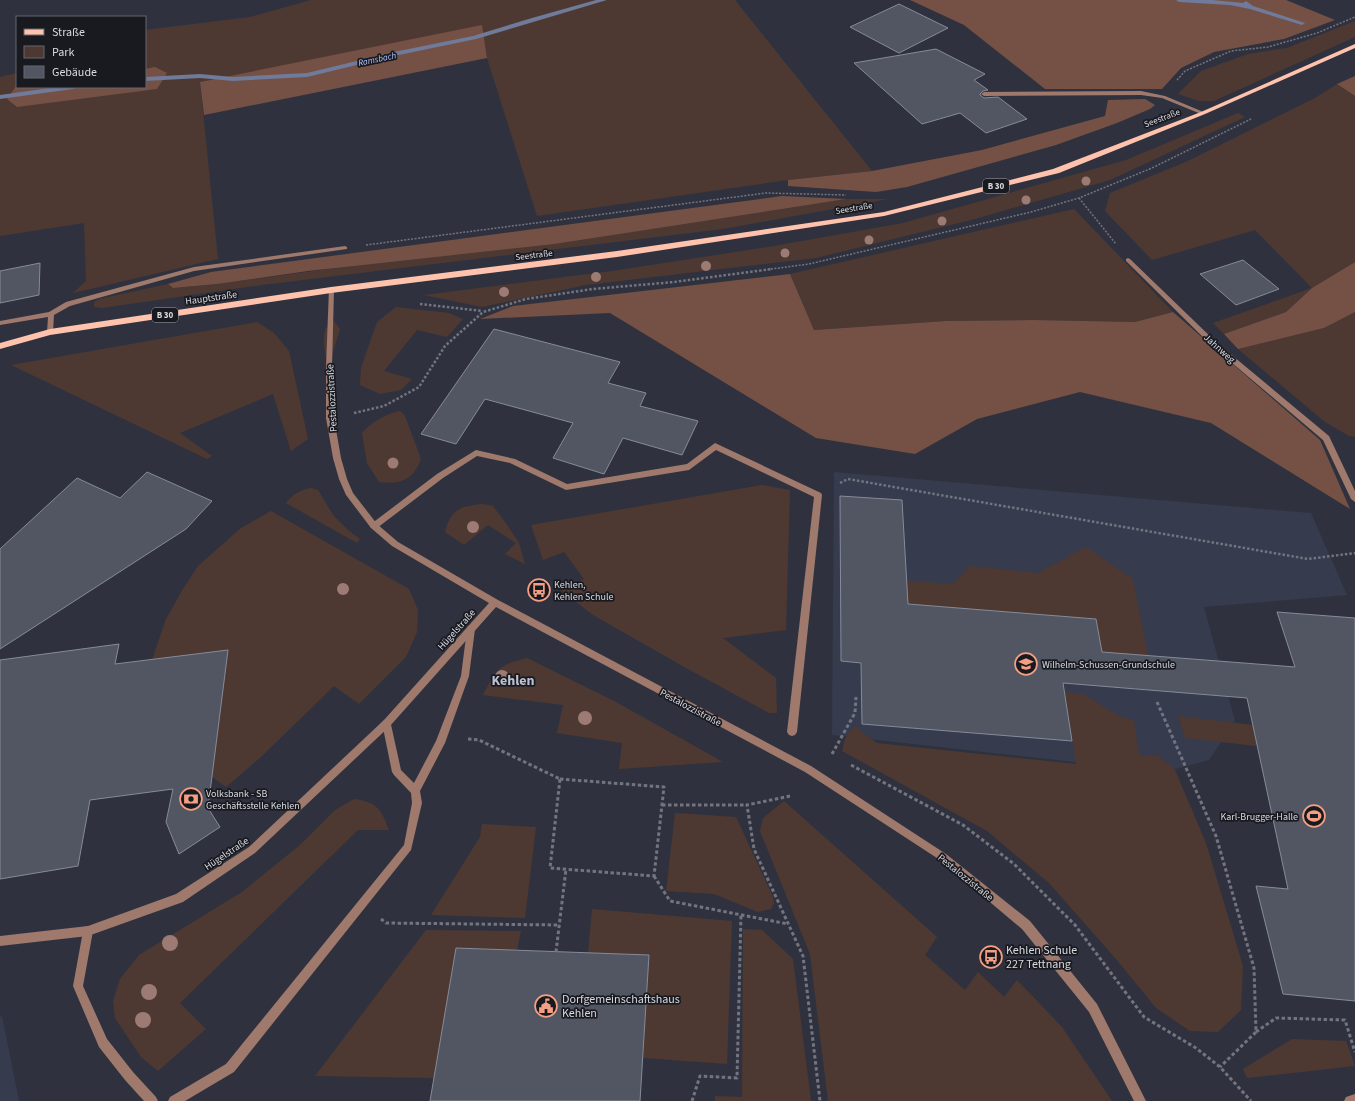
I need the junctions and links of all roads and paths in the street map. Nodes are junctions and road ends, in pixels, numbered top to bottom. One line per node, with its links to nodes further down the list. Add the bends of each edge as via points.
1 (1355, 17): 4 (path, via 1317,33 1268,47 1231,51 1185,71)
2 (1355, 46): 5 (main road, Seestraße / B 30)
3 (984, 94): 4 (street, via 1141,93)
4 (1163, 97): 5 (street)
5 (1203, 113): 10 (main road, Seestraße / B 30, via 1056,171 884,214 617,254)
6 (852, 195): 8 (path, via 766,193)
7 (1079, 198): 9 (path)
8 (345, 248): 11 (street, via 194,269 68,304)
9 (1128, 260): 16 (street, Jahnweg, via 1214,344 1326,438)
10 (331, 290): 13 (main road, Hauptstraße / B 30); 17 (street, Pestalozzistraße, via 330,418 337,458 350,495)
11 (51, 314): 12 (street); 13 (street)
12 (0, 323)
13 (50, 332): 14 (main road, Hauptstraße / B 30)
14 (0, 346)
15 (818, 494): 17 (street, via 715,446 689,467 566,487 512,461 476,454 440,476); 18 (path, via 848,479 1308,559); 24 (street)
16 (1355, 499)
17 (374, 526): 19 (street, Pestalozzistraße, via 395,544)
18 (1355, 554)
19 (495, 602): 20 (street, Hügelstraße); 49 (street, Pestalozzistraße, via 808,769 943,857 1026,925 1094,1008)
20 (471, 629): 23 (street, Hügelstraße); 28 (street, via 465,676 440,743)
21 (856, 697): 26 (path, via 855,713)
22 (1157, 702): 41 (path, via 1216,836 1254,968)
23 (386, 723): 28 (street, via 397,772); 38 (street, Hügelstraße, via 252,850 179,898)
24 (792, 732)
25 (479, 740): 27 (path)
26 (832, 755)
27 (560, 779): 30 (path, via 664,787); 32 (path, via 550,868)
28 (415, 791): 34 (street, via 417,803 408,847)
29 (790, 796): 31 (path)
30 (662, 805): 31 (path); 33 (path)
31 (747, 805): 36 (path, via 754,849)
32 (566, 869): 33 (path); 37 (path)
33 (654, 876): 35 (path, via 670,901)
34 (362, 904): 37 (path, via 386,923); 46 (street, via 230,1068)
35 (741, 914): 36 (path); 47 (path, via 737,1078 700,1076)
36 (788, 924): 48 (path, via 803,956)
37 (559, 925): 40 (path)
38 (88, 931): 39 (street, Hügelstraße); 45 (street, via 78,986 103,1043)
39 (0, 941)
40 (556, 952)
41 (1256, 1032): 42 (path, via 1276,1018 1345,1020); 43 (path)
42 (1355, 1052)
43 (1220, 1067)
44 (1355, 1100): 50 (street)
45 (152, 1101)
46 (174, 1101)
47 (692, 1101)
48 (820, 1101)
49 (1140, 1101)
50 (1350, 1101)

